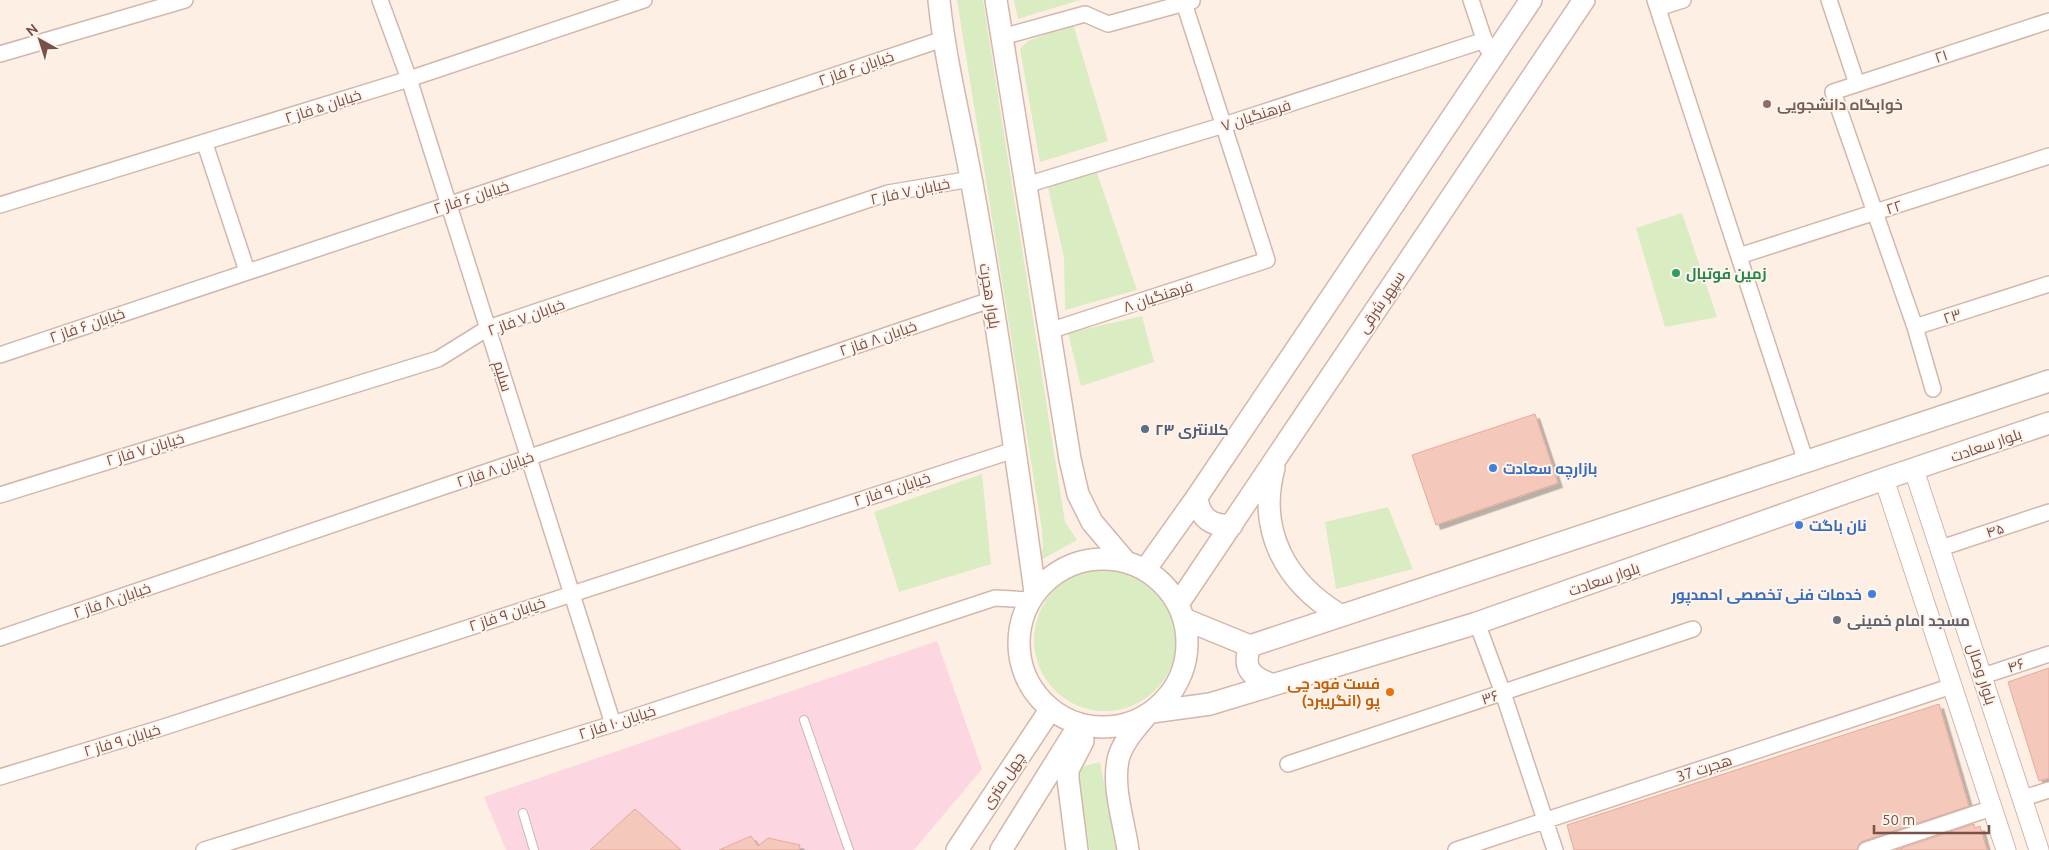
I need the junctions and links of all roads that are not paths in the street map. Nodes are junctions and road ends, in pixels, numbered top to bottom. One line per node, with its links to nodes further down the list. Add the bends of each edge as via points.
1 (185, 0): 17 (street)
2 (380, 0): 18 (street, سلیم)
3 (642, 0): 18 (street, خیابان ۵ فاز ۲)
4 (939, 0): 15 (main road, بلوار هجرت)
5 (996, 0): 14 (main road)
6 (1471, 0): 16 (street)
7 (1531, 0): 16 (main road)
8 (1584, 0): 41 (main road, سپهر شرقی)
9 (1683, 0): 12 (street)
10 (1829, 0): 19 (street)
11 (1189, 2): 14 (street, via 1108,24 1085,14); 20 (street)
12 (1656, 4): 28 (street)
13 (2049, 21): 19 (street, ۲۱)
14 (1002, 37): 24 (main road)
15 (943, 39): 23 (main road, بلوار هجرت); 25 (street, خیابان ۶ فاز ۲)
16 (1488, 49): 20 (street, فرهنگیان ۷); 46 (main road)
17 (0, 54)
18 (409, 79): 21 (street, خیابان ۵ فاز ۲); 25 (street, سلیم)
19 (1857, 84): 27 (street, ۲۱, via 1833,92)
20 (1224, 125): 24 (street, فرهنگیان ۷); 34 (street, فرهنگیان ۸, via 1267,260)
21 (205, 144): 26 (street, خیابان ۵ فاز ۲); 29 (street)
22 (2049, 156): 27 (street, ۲۲)
23 (971, 179): 31 (main road, بلوار هجرت); 32 (street, خیابان ۷ فاز ۲, via 888,193)
24 (1026, 185): 34 (main road)
25 (449, 204): 29 (street, خیابان ۶ فاز ۲); 32 (street, سلیم)
26 (0, 205)
27 (1876, 213): 28 (street, ۲۲); 33 (street)
28 (1739, 256): 42 (street)
29 (247, 271): 35 (street, خیابان ۶ فاز ۲)
30 (2049, 284): 33 (street, ۲۳)
31 (990, 300): 39 (main road, بلوار هجرت); 40 (street, خیابان ۸ فاز ۲)
32 (488, 328): 40 (street, سلیم); 45 (street, خیابان ۷ فاز ۲, via 438,359)
33 (1915, 328): 37 (street)
34 (1049, 331): 50 (main road, via 1078,494 1092,522)
35 (0, 355)
36 (2049, 381): 42 (main road)
37 (1933, 389)
38 (2049, 423): 43 (main road, بلوار سعادت)
39 (1014, 450): 52 (street, خیابان ۹ فاز ۲); 53 (main road, بلوار هجرت)
40 (528, 458): 52 (street, سلیم); 58 (street, خیابان ۸ فاز ۲)
41 (1276, 460): 48 (main road, سپهر شرقی); 55 (main road, via 1271,479 1270,520 1283,559 1307,592)
42 (1806, 462): 55 (main road)
43 (1914, 470): 44 (main road, بلوار سعادت); 49 (street, بلوار وصال)
44 (1884, 479): 56 (main road, بلوار سعادت); 63 (street)
45 (0, 495)
46 (1197, 498): 48 (main road, via 1203,517 1222,526); 51 (main road)
47 (2049, 512): 49 (street, ۴۵)
48 (1232, 525): 54 (main road, سپهر شرقی)
49 (1941, 548): 61 (street, بلوار وصال)
50 (1125, 561): 51 (main road); 53 (main road, via 1085,560 1066,567)
51 (1145, 570): 54 (main road, via 1164,585)
52 (570, 593): 68 (street, سلیم); 71 (street, خیابان ۹ فاز ۲)
53 (1032, 596): 65 (main road, via 1020,622 1019,655 1022,671 1033,693); 68 (street, خیابان ۱۰ فاز ۲, via 995,598)
54 (1181, 612): 59 (main road); 66 (main road, via 1187,640 1186,660 1168,698)
55 (1340, 615): 59 (main road)
56 (1477, 623): 62 (main road, بلوار سعادت); 64 (street)
57 (1693, 630): 64 (street, ۳۶)
58 (0, 638)
59 (1250, 646): 62 (main road, via 1246,656 1248,667 1255,678)
60 (2049, 654): 61 (street, ۴۶)
61 (1982, 676): 73 (street, بلوار وصال)
62 (1271, 684): 66 (main road, بلوار سعادت, via 1210,704)
63 (1952, 686): 74 (street); 76 (street, هجرت 37)
64 (1503, 693): 70 (street, ۳۶); 76 (street)
65 (1050, 710): 69 (main road); 80 (main road, چهل متری)
66 (1149, 714): 69 (main road, via 1118,727); 83 (main road, via 1128,736 1119,756 1116,777)
67 (804, 720): 79 (lane)
68 (613, 724): 77 (street, خیابان ۱۰ فاز ۲)
69 (1084, 726): 81 (main road); 82 (main road, via 1068,770)
70 (1288, 764)
71 (0, 778)
72 (2049, 790): 73 (street)
73 (2022, 798): 88 (street, بلوار وصال)
74 (1992, 808): 86 (street); 87 (street)
75 (523, 813): 78 (lane)
76 (1545, 820): 84 (street, هجرت 37); 85 (street)
77 (204, 850)
78 (534, 850)
79 (849, 850)
80 (956, 850)
81 (1001, 850)
82 (1077, 850)
83 (1128, 850)
84 (1456, 850)
85 (1555, 850)
86 (1866, 850)
87 (2006, 850)
88 (2040, 850)

